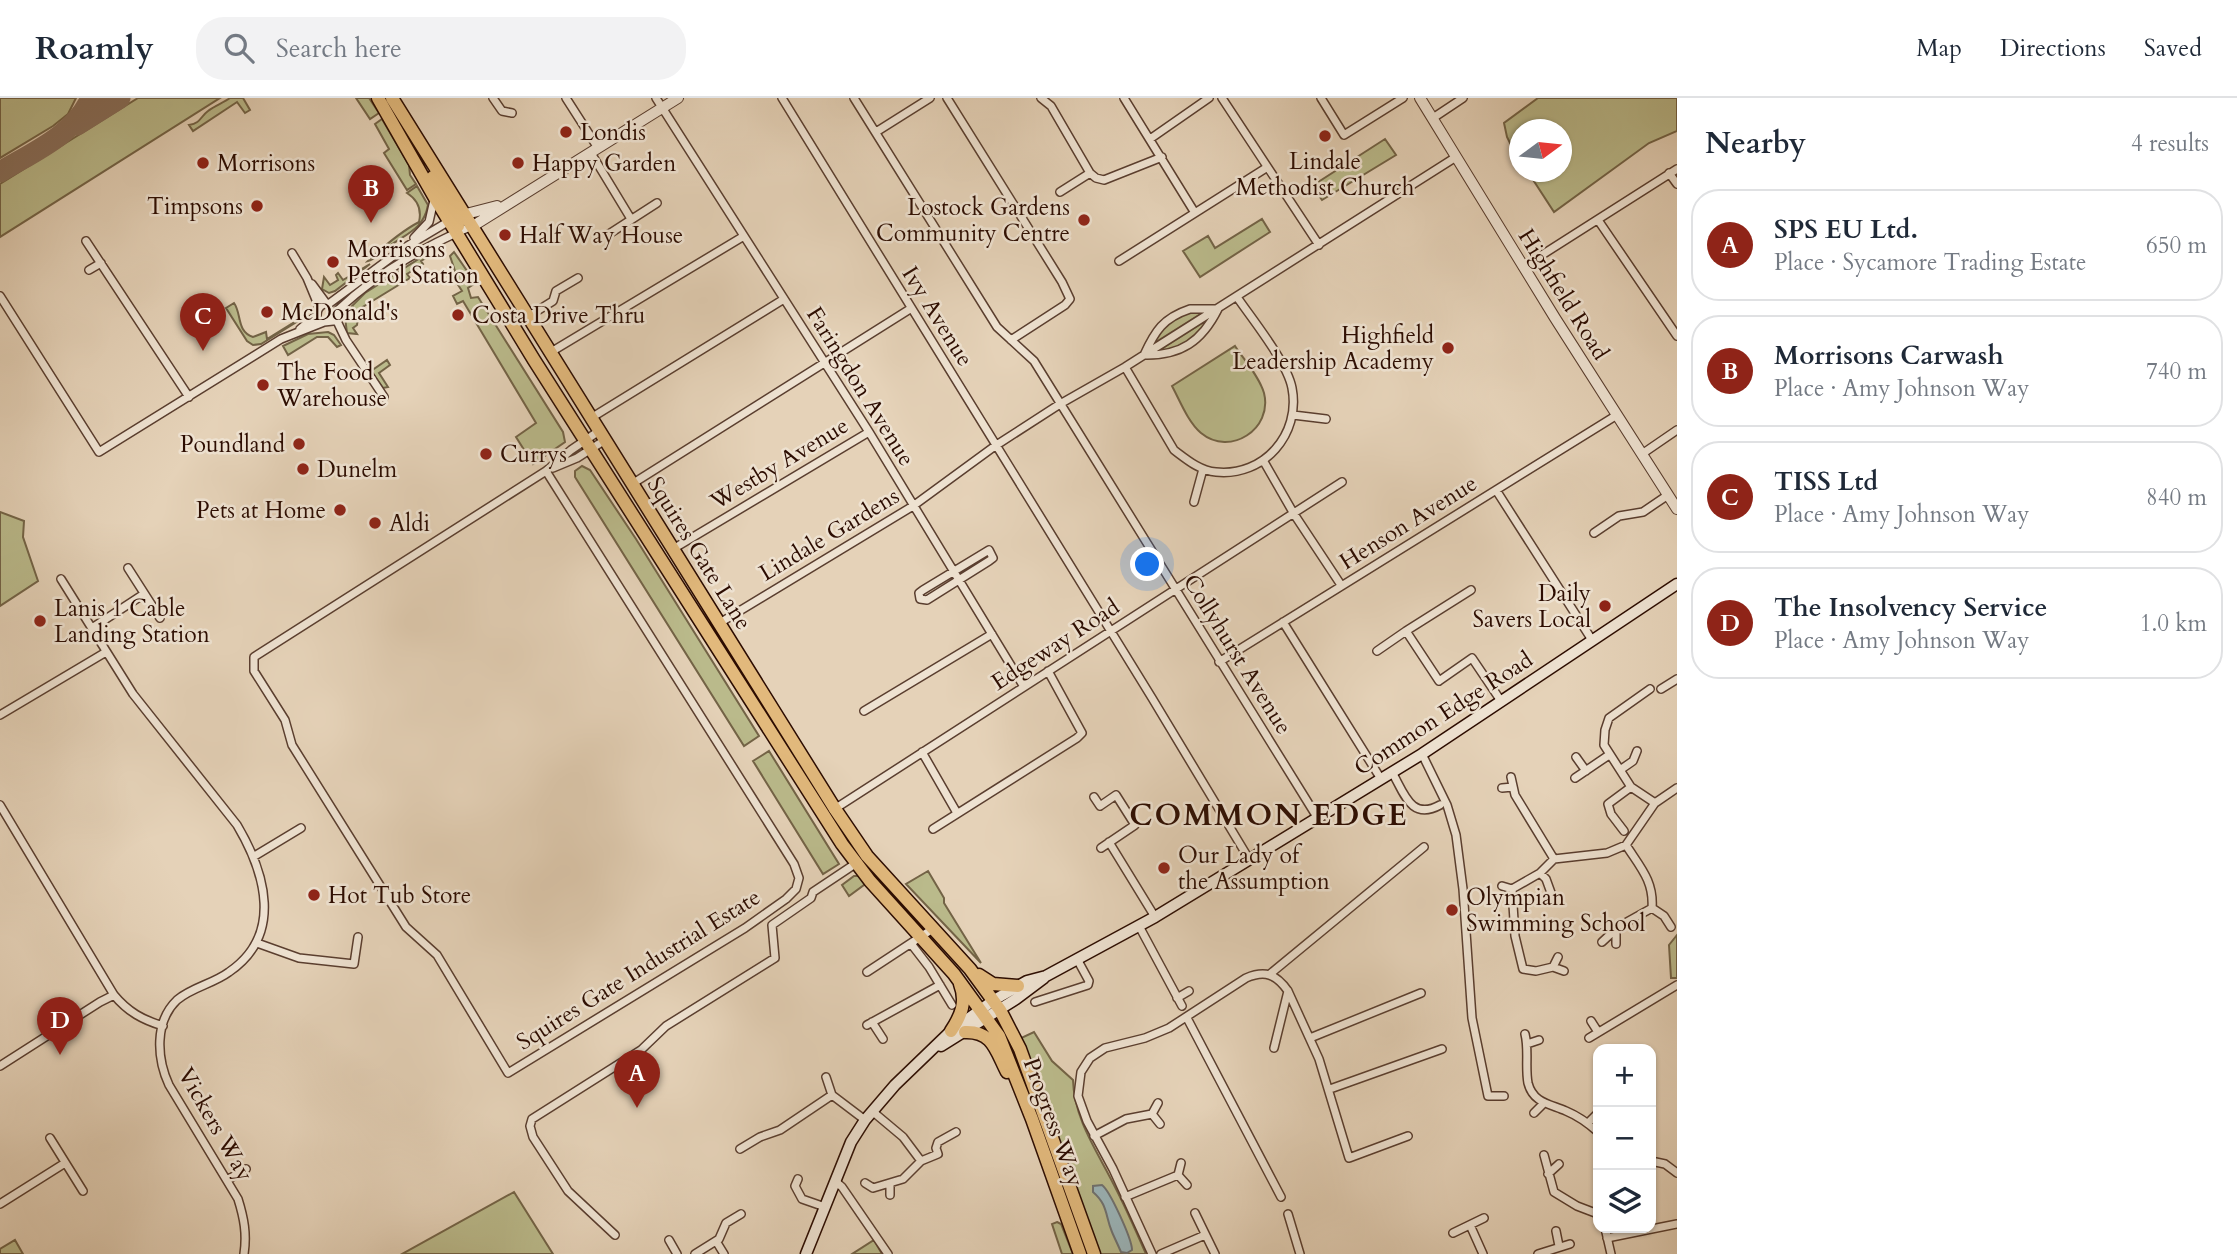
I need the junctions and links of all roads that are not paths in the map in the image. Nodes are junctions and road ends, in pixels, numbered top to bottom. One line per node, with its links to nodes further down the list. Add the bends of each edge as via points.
1 (378, 98): 32 (main road, Squires Gate Lane)
2 (391, 98): 36 (main road, Squires Gate Lane)
3 (493, 98): 20 (street, via 502,111)
4 (566, 98): 24 (street)
5 (656, 98): 19 (street, Faringdon Avenue)
6 (678, 98): 19 (street)
7 (782, 98): 56 (street, Ivy Avenue)
8 (854, 98): 22 (street, Collyhurst Avenue)
9 (930, 98): 22 (street)
10 (947, 98): 65 (street, via 1070,299)
11 (1041, 98): 29 (street, via 1051,106)
12 (1124, 98): 23 (street)
13 (1209, 98): 23 (street)
14 (1222, 98): 27 (street)
15 (1321, 98): 16 (street, via 1344,135)
16 (1403, 98)
17 (1420, 98): 21 (street, Highfield Road)
18 (1463, 98): 21 (street)
19 (663, 108): 24 (street); 41 (street, Faringdon Avenue)
20 (512, 113)
21 (1433, 118): 26 (street, Highfield Road)
22 (876, 132): 65 (street, Collyhurst Avenue, via 997,327)
23 (1150, 139): 25 (street)
24 (595, 151): 33 (street); 37 (street)
25 (1162, 157): 29 (street, via 1104,180); 35 (street)
26 (1457, 157): 43 (street, Lindale Gardens); 48 (street, Highfield Road)
27 (1266, 168): 35 (street); 43 (street)
28 (1673, 171): 30 (street); 38 (street)
29 (1090, 173): 31 (street)
30 (1677, 184)
31 (1060, 192)
32 (435, 198): 36 (main road, Squires Gate Lane); 44 (street, via 429,222)
33 (510, 202): 36 (street); 39 (street)
34 (657, 203): 37 (street)
35 (1195, 213): 46 (street)
36 (457, 217): 39 (main road, Squires Gate Lane); 39 (main road, Squires Gate Lane); 44 (street)
37 (631, 219): 40 (street)
38 (1598, 220): 48 (street); 63 (street)
39 (464, 230): 58 (street, via 401,262); 59 (main road, Squires Gate Lane); 80 (main road, Squires Gate Lane)
40 (609, 234)
41 (744, 236): 53 (street, Faringdon Avenue); 66 (street)
42 (86, 240): 47 (street)
43 (1319, 245): 52 (street, Lindale Gardens)
44 (404, 248): 55 (street)
45 (292, 253): 55 (street)
46 (1119, 261)
47 (101, 263): 49 (street); 70 (street)
48 (1523, 267): 74 (street, Highfield Road)
49 (89, 270)
50 (578, 278): 59 (street)
51 (1, 296): 54 (street)
52 (1237, 297): 57 (street, Lindale Gardens); 73 (street, via 1286,371 1292,386)
53 (784, 299): 68 (street, Faringdon Avenue); 75 (street)
54 (3, 307): 70 (street, via 99,452)
55 (323, 307): 58 (street); 61 (street); 62 (street)
56 (910, 309): 68 (street); 81 (street, Ivy Avenue)
57 (1218, 309): 67 (street, Lindale Gardens); 67 (street, Lindale Gardens, via 1205,331 1185,347); 67 (street, Lindale Gardens, via 1190,309 1172,317 1153,334)
58 (338, 310): 60 (street)
59 (529, 316): 66 (main road, Squires Gate Lane)
60 (335, 319): 61 (street); 64 (street)
61 (325, 323): 62 (street); 64 (street)
62 (293, 333): 70 (street)
63 (1677, 336)
64 (345, 340): 71 (street)
65 (1011, 340): 72 (street, Collyhurst Avenue, via 1034,360)
66 (551, 352): 75 (main road, Squires Gate Lane)
67 (1144, 355): 69 (street, Lindale Gardens)
68 (825, 364): 78 (street, Faringdon Avenue); 87 (street)
69 (1125, 367): 72 (street, Lindale Gardens); 84 (street, via 1174,450)
70 (189, 397)
71 (384, 397)
72 (1060, 404): 81 (street, Lindale Gardens); 102 (street, Collyhurst Avenue)
73 (1293, 415): 76 (street); 83 (street, via 1290,430 1277,450)
74 (1617, 415): 82 (street, Highfield Road); 88 (street, Henson Avenue)
75 (591, 418): 79 (main road, Squires Gate Lane)
76 (1326, 419)
77 (1677, 430): 82 (street)
78 (869, 432): 91 (street, Faringdon Avenue); 95 (street, Westby Avenue)
79 (602, 436): 80 (street); 87 (main road, Squires Gate Lane)
80 (588, 445): 85 (street); 107 (main road, Squires Gate Lane)
81 (995, 446): 91 (street, Lindale Gardens); 110 (street, Ivy Avenue)
82 (1642, 454): 89 (street, Highfield Road)
83 (1263, 460): 84 (street, via 1239,472); 93 (street)
84 (1203, 469): 90 (street)
85 (546, 471): 85 (street, Squires Gate Industrial Estate, via 799,878 796,889 745,928 508,1073 437,955 405,927 292,745 285,720 254,671 254,657)
86 (1342, 482): 93 (street, Edgeway Road)
87 (632, 484): 95 (main road, Squires Gate Lane)
88 (1496, 490): 101 (street, Henson Avenue); 112 (street)
89 (1668, 495): 92 (street, Highfield Road); 94 (street, via 1643,512 1619,516)
90 (1194, 502)
91 (912, 506): 97 (street, Faringdon Avenue); 107 (street, Lindale Gardens)
92 (1677, 509)
93 (1294, 514): 101 (street); 102 (street, Edgeway Road)
94 (1594, 533)
95 (673, 549): 107 (main road, Squires Gate Lane)
96 (128, 568): 104 (street)
97 (953, 571): 99 (street, Faringdon Avenue); 99 (street, via 919,593 920,599 928,600); 99 (street, via 984,552 993,554 992,560)
98 (61, 579): 108 (street)
99 (959, 580): 111 (street, Faringdon Avenue)
100 (1677, 584): 112 (main road, Common Edge Road)
101 (1341, 585): 106 (street, Henson Avenue)
102 (1175, 590): 110 (street, Edgeway Road); 115 (street, Collyhurst Avenue)
103 (1471, 590): 109 (street)
104 (144, 594): 105 (street); 108 (street)
105 (160, 618)
106 (1283, 622): 115 (street, Henson Avenue); 134 (street)
107 (714, 627): 145 (main road, Squires Gate Lane)
108 (92, 628): 114 (street)
109 (1406, 631): 113 (street); 121 (street, via 1439,681 1472,658)
110 (1110, 632): 116 (street, Edgeway Road); 157 (street, Ivy Avenue)
111 (992, 634): 118 (street, Faringdon Avenue); 122 (street)
112 (1592, 640): 121 (main road, Common Edge Road)
113 (1377, 651)
114 (106, 652): 123 (street); 156 (street, via 133,694 237,825)
115 (1219, 662): 147 (street, Collyhurst Avenue)
116 (1048, 671): 118 (street, Edgeway Road); 146 (street, via 1082,733)
117 (1677, 679): 120 (street)
118 (1024, 687): 125 (street, Edgeway Road)
119 (1650, 689): 127 (street, via 1609,718 1604,745)
120 (1661, 689)
121 (1501, 701): 126 (main road, Common Edge Road)
122 (864, 710)
123 (0, 715)
124 (1637, 751): 129 (street, via 1633,761)
125 (922, 752): 145 (street, Edgeway Road); 146 (street)
126 (1422, 754): 131 (main road, Common Edge Road); 217 (street, via 1456,835 1472,1018 1488,1096)
127 (1609, 755): 129 (street); 130 (street)
128 (1576, 757): 130 (street)
129 (1620, 770): 137 (street)
130 (1586, 771): 133 (street)
131 (1392, 772): 134 (main road, Common Edge Road); 144 (street, via 1414,807 1429,811)
132 (1511, 777): 135 (street)
133 (1575, 778)
134 (1381, 779): 147 (main road, Common Edge Road)
135 (1513, 787): 136 (street); 158 (street)
136 (1502, 788)
137 (1631, 788): 142 (street); 150 (street, via 1608,804)
138 (1677, 789): 142 (street)
139 (1124, 790): 140 (street)
140 (1116, 795): 141 (street, via 1100,806); 151 (street, via 1135,825)
141 (1094, 797)
142 (1655, 803): 152 (street)
143 (0, 805): 190 (street)
144 (1440, 805)
145 (830, 812): 155 (main road, Squires Gate Lane); 159 (main road, Squires Gate Lane)
146 (957, 813): 149 (street)
147 (1317, 817): 157 (main road, Common Edge Road)
148 (301, 828): 156 (street)
149 (933, 829)
150 (1624, 831)
151 (1109, 842): 154 (street); 165 (street)
152 (1626, 845): 158 (street, via 1607,853); 164 (street, via 1653,892)
153 (1424, 847): 181 (street)
154 (1101, 848)
155 (867, 856): 159 (street); 168 (main road, Squires Gate Lane)
156 (253, 857): 173 (street, via 265,916)
157 (1249, 859): 165 (main road, Common Edge Road)
158 (1553, 859): 160 (street)
159 (856, 864): 171 (main road, Squires Gate Lane); 268 (street, via 772,925 775,958 666,1026 641,1051 532,1119 533,1138 568,1191)
160 (1540, 873): 162 (street); 163 (street)
161 (1502, 886): 162 (street)
162 (1512, 889): 177 (street, via 1523,969)
163 (1553, 901)
164 (1652, 908): 167 (street); 169 (street)
165 (1155, 917): 166 (main road, Common Edge Road)
166 (1139, 926): 176 (main road, Common Edge Road); 191 (street)
167 (1671, 927)
168 (934, 928): 171 (street); 178 (main road, Squires Gate Lane)
169 (1616, 928): 172 (street); 174 (street)
170 (358, 937): 173 (street, via 354,964 299,958)
171 (917, 941): 180 (street); 182 (main road, Squires Gate Lane); 184 (street, Squires Gate Lane)
172 (1602, 942)
173 (257, 943): 199 (street, Vickers Way, via 226,975 187,993 172,1006)
174 (1616, 944)
175 (1558, 957): 177 (street)
176 (1077, 959): 183 (main road, Common Edge Road); 192 (street, via 1088,985)
177 (1553, 967): 179 (street)
178 (970, 969): 186 (main road, via 993,984); 194 (main road, Squires Gate Lane)
179 (1564, 971)
180 (867, 972)
181 (1270, 974): 188 (street); 197 (street, via 1246,978)
182 (954, 975): 196 (main road, Squires Gate Lane); 200 (main road, via 963,996 960,1017)
183 (1046, 976): 186 (main road, Common Edge Road); 194 (main road, Common Edge Road)
184 (940, 985): 193 (street, Squires Gate Lane); 206 (street, via 870,1023)
185 (1677, 985): 202 (street)
186 (1018, 986): 194 (main road, Common Edge Road)
187 (1189, 991): 191 (street)
188 (1288, 991): 204 (street); 209 (street)
189 (1421, 993): 204 (street)
190 (114, 995): 199 (street, via 137,1016); 212 (street)
191 (1177, 998): 195 (street)
192 (1035, 1002)
193 (952, 1005)
194 (997, 1005): 196 (main road, Common Edge Road); 282 (main road, Progress Way, via 1020,1049)
195 (1182, 1006)
196 (985, 1014): 200 (main road, Common Edge Road); 201 (main road, Common Edge Road); 216 (main road, Progress Way)
197 (1187, 1018): 229 (street, via 1145,1038 1105,1048 1090,1058 1078,1088); 255 (street)
198 (1591, 1021): 202 (street)
199 (163, 1026): 246 (street, Vickers Way, via 162,1070)
200 (951, 1031): 211 (main road, Common Edge Road)
201 (965, 1031): 211 (main road, Common Edge Road); 216 (main road, via 986,1036)
202 (1598, 1032): 205 (street)
203 (1525, 1034): 208 (street)
204 (1310, 1038): 214 (street)
205 (1589, 1038)
206 (883, 1040)
207 (1539, 1040): 208 (street)
208 (1527, 1044): 219 (street, via 1529,1087)
209 (1274, 1048)
210 (1442, 1049): 214 (street)
211 (925, 1055): 222 (main road, Common Edge Road)
212 (0, 1066)
213 (826, 1077): 215 (street)
214 (1330, 1089): 230 (street, via 1349,1158)
215 (832, 1095): 222 (street); 227 (street)
216 (1023, 1095): 281 (main road, Progress Way)
217 (1504, 1096)
218 (1158, 1103): 221 (street)
219 (1543, 1104): 220 (street); 224 (street)
220 (1535, 1113)
221 (1152, 1114): 225 (street); 229 (street, via 1126,1119)
222 (869, 1116): 237 (street, via 902,1137); 247 (main road, Common Edge Road, via 851,1142)
223 (1593, 1118): 224 (street)
224 (1588, 1123): 226 (street)
225 (1160, 1124)
226 (1593, 1128)
227 (780, 1130): 232 (street); 233 (street)
228 (956, 1132): 234 (street, via 938,1142)
229 (1094, 1136): 254 (street)
230 (1408, 1136)
231 (50, 1138): 239 (street)
232 (781, 1140)
233 (740, 1149)
234 (938, 1154): 236 (street); 237 (street)
235 (1544, 1155): 244 (street)
236 (947, 1160)
237 (920, 1161): 249 (street, via 909,1174)
238 (1656, 1162): 243 (street)
239 (65, 1163): 252 (street); 256 (street)
240 (1181, 1163): 245 (street)
241 (1559, 1164): 244 (street)
242 (246, 1169): 246 (street)
243 (1677, 1173)
244 (1548, 1174): 258 (street, via 1554,1192)
245 (1178, 1175): 250 (street); 254 (street)
246 (227, 1180): 276 (street, Vickers Way, via 244,1217)
247 (835, 1181): 257 (main road, Common Edge Road); 280 (street)
248 (865, 1183): 249 (street, via 873,1188)
249 (890, 1184): 253 (street)
250 (1187, 1185)
251 (785, 1186): 257 (street, via 797,1182 802,1199)
252 (83, 1191)
253 (891, 1195)
254 (1125, 1197): 283 (street)
255 (1281, 1197)
256 (0, 1204)
257 (825, 1207): 275 (main road, Common Edge Road)
258 (1593, 1212)
259 (1195, 1213): 269 (street)
260 (741, 1214): 272 (street, via 726,1223)
261 (1288, 1214): 286 (street)
262 (1484, 1218): 264 (street)
263 (1677, 1224): 270 (street)
264 (1470, 1225): 266 (street); 287 (street)
265 (1556, 1231): 274 (street)
266 (1453, 1233)
267 (1606, 1233): 270 (street)
268 (615, 1235)
269 (1205, 1235): 284 (street); 285 (street)
270 (1607, 1238): 289 (street)
271 (669, 1240): 277 (street)
272 (716, 1241): 278 (street); 279 (street)
273 (1570, 1244): 274 (street)
274 (1559, 1246): 288 (street)
275 (810, 1253)
276 (244, 1254)
277 (677, 1254)
278 (695, 1254)
279 (724, 1254)
280 (888, 1254)
281 (1080, 1254)
282 (1094, 1254)
283 (1152, 1254)
284 (1161, 1254)
285 (1215, 1254)
286 (1300, 1254)
287 (1483, 1254)
288 (1538, 1254)
289 (1611, 1254)

